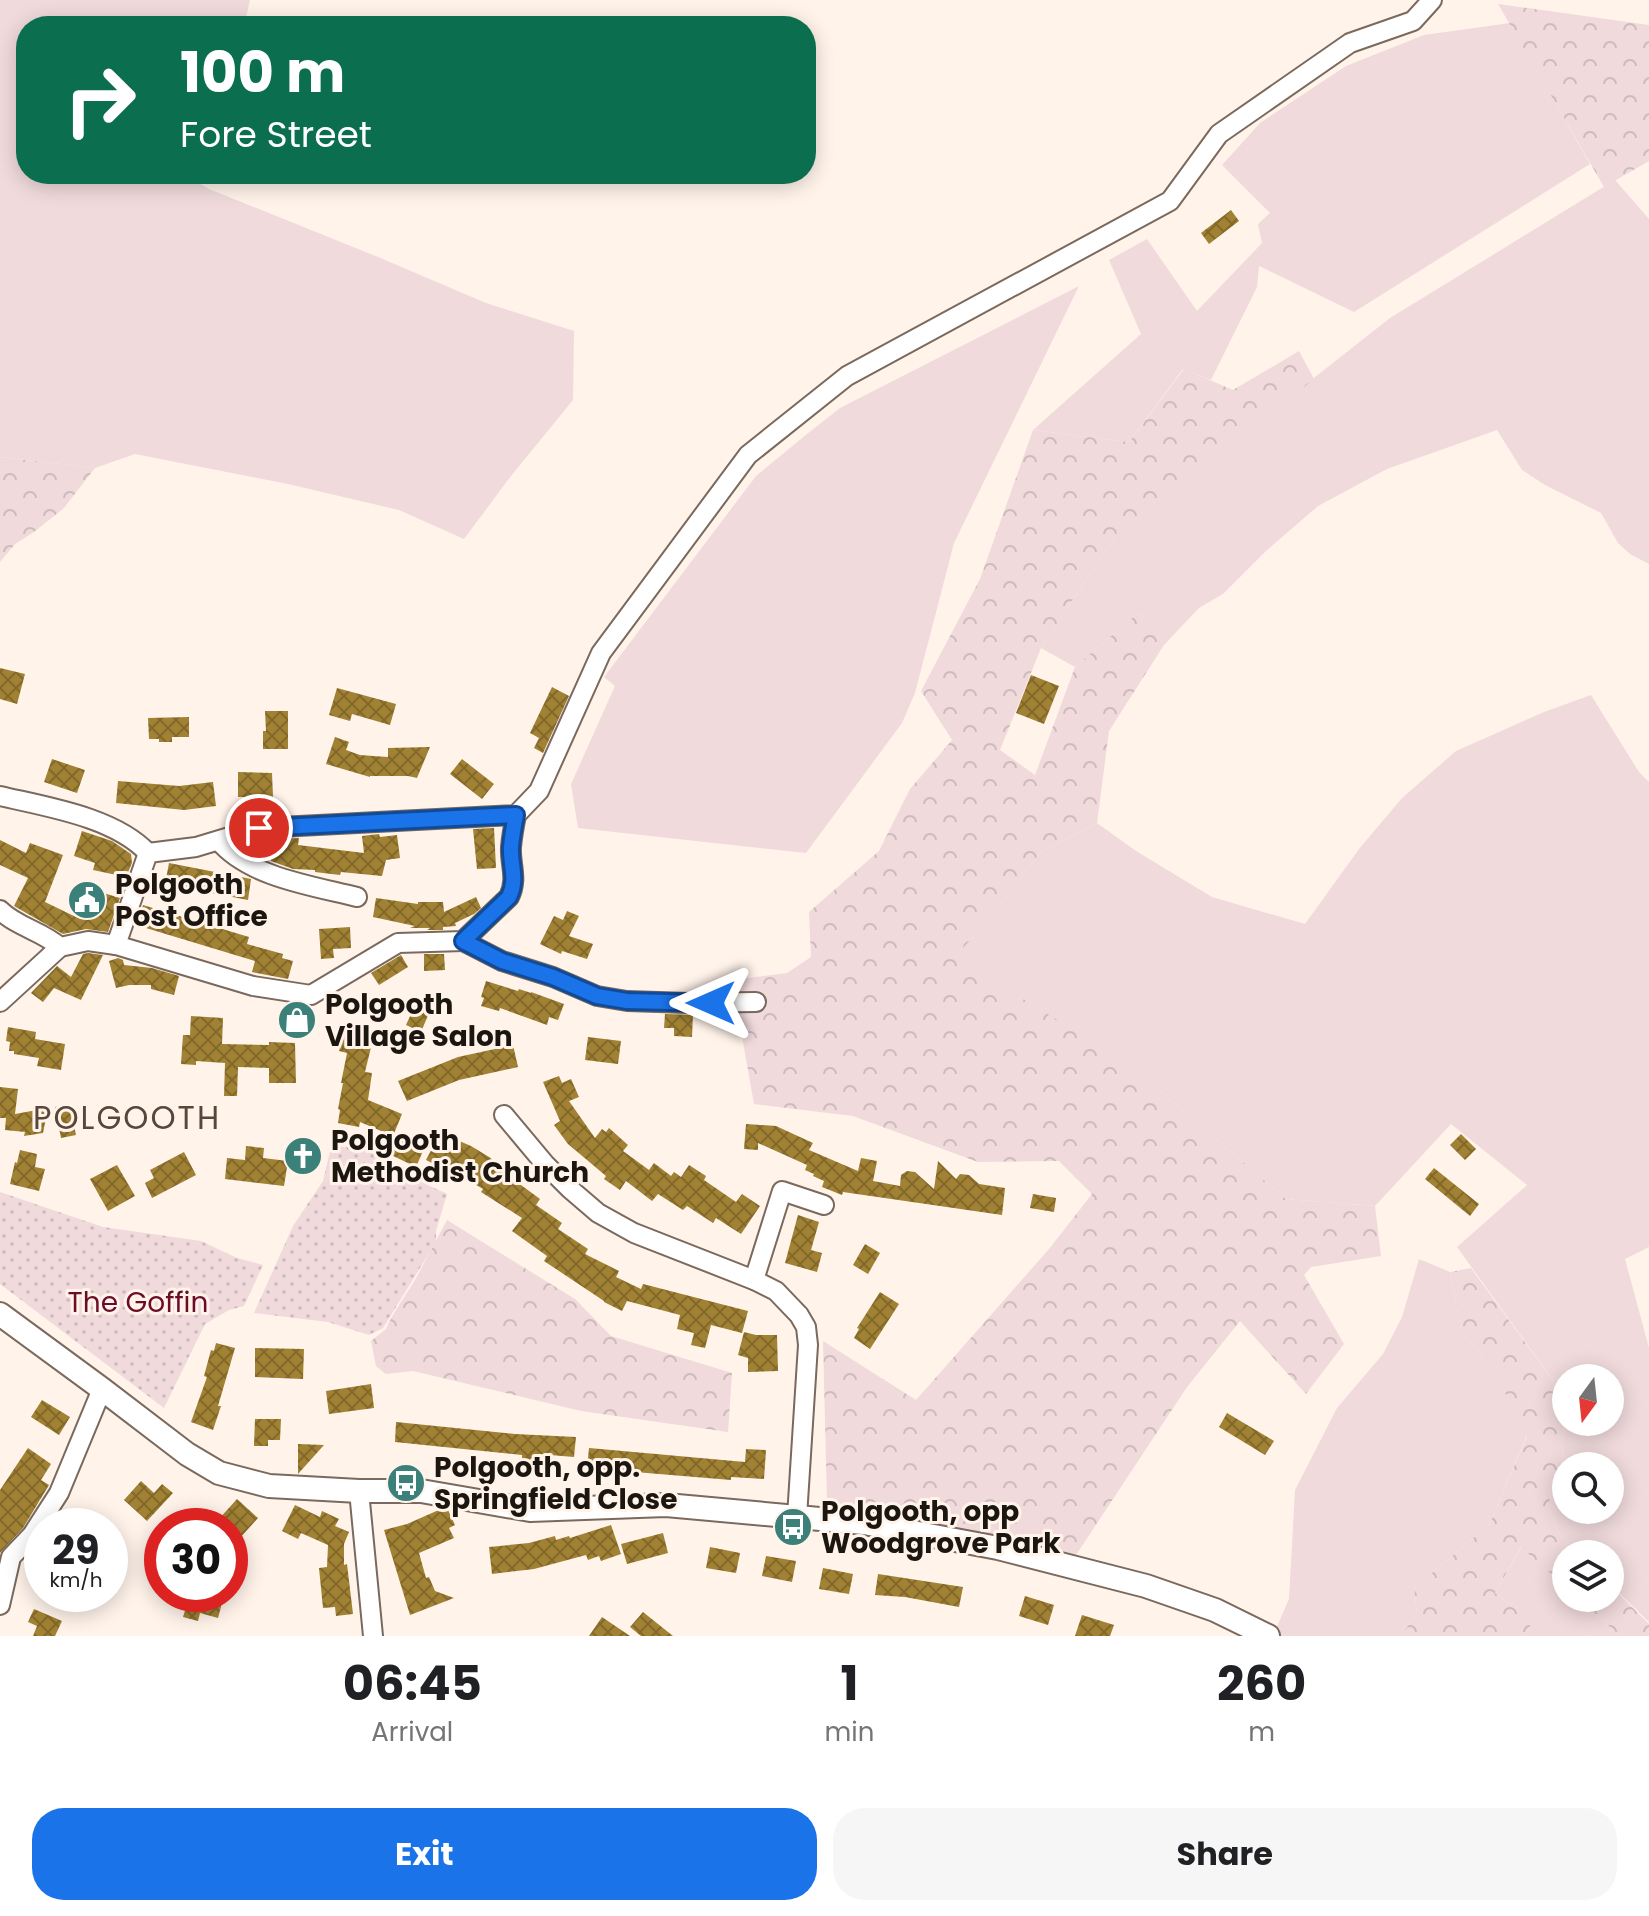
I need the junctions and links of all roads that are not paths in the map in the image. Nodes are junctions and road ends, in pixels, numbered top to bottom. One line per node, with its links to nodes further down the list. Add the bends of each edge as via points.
1 (1432, 0): 3 (street, via 1413,21 1350,43 1219,134 1170,201 847,376 748,455 601,653 539,791)
2 (0, 796): 5 (street, via 91,819 133,839)
3 (516, 815): 4 (street, via 259,828); 8 (street, via 513,889)
4 (219, 841): 5 (street); 6 (street, via 257,868)
5 (148, 853): 9 (street)
6 (357, 897)
7 (0, 910): 10 (street)
8 (463, 941): 9 (street, via 398,943 311,995 253,986); 12 (street, via 597,996)
9 (116, 945): 10 (street, via 88,941)
10 (60, 947): 11 (street)
11 (0, 1002)
12 (756, 1002)
13 (504, 1115): 15 (street, via 545,1164 598,1213 634,1233)
14 (824, 1205): 15 (street, via 782,1191)
15 (754, 1280): 19 (street, via 776,1291 806,1327)
16 (0, 1314): 17 (street)
17 (102, 1389): 18 (street, via 219,1473 269,1486); 20 (street, via 59,1493 11,1557)
18 (359, 1491): 19 (street, via 421,1491 530,1510 666,1505); 21 (street)
19 (797, 1517): 22 (street, via 864,1523 998,1548 1146,1586)
20 (0, 1605)
21 (373, 1636)
22 (1268, 1636)

